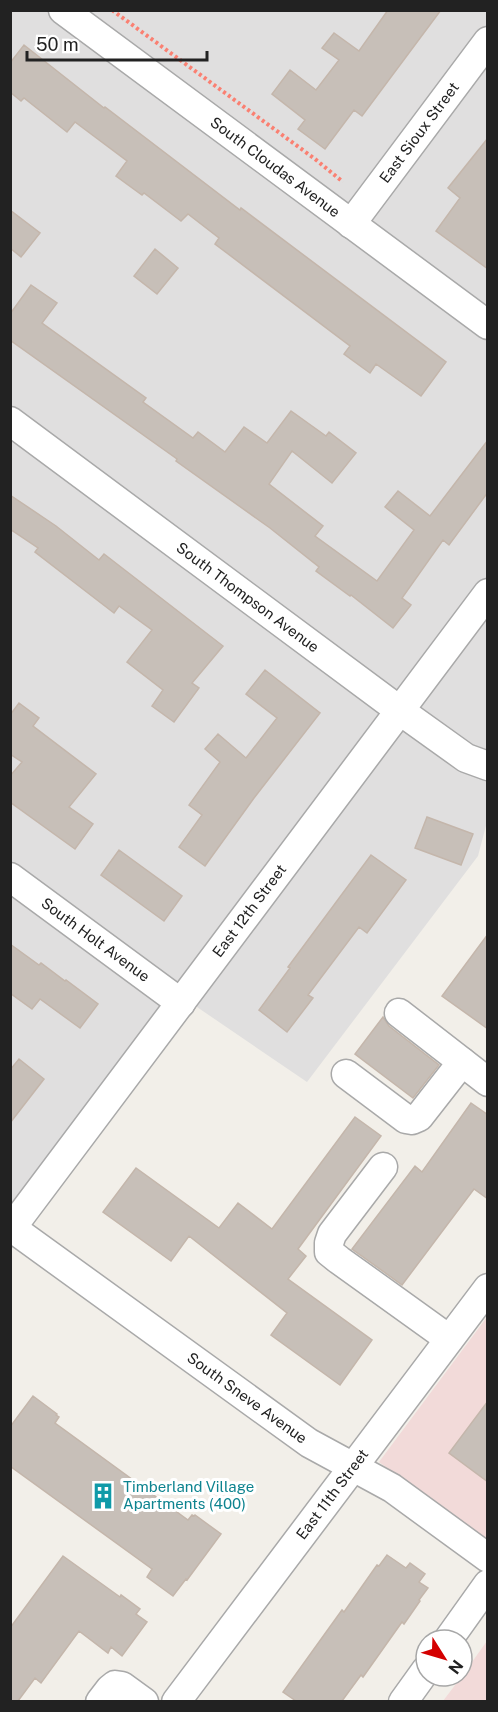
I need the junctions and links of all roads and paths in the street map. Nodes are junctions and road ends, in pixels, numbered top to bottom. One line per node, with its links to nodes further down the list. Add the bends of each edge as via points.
1 (63, 10): 3 (street, South Cloudas Avenue)
2 (488, 41): 3 (street, East Sioux Street)
3 (351, 224): 4 (street, South Cloudas Avenue)
4 (488, 325)
5 (10, 421): 7 (street, South Thompson Avenue)
6 (488, 593): 7 (street, East 12th Street)
7 (399, 710): 8 (street, South Thompson Avenue, via 466,758); 10 (street, East 12th Street)
8 (488, 766)
9 (10, 877): 10 (street, South Holt Avenue)
10 (181, 1003): 16 (street, East 12th Street)
11 (399, 1013): 12 (street)
12 (462, 1062): 13 (street, via 419,1117 412,1120); 14 (street)
13 (346, 1074)
14 (488, 1082)
15 (383, 1167): 18 (street, via 332,1234 329,1252)
16 (11, 1229): 19 (street, South Sneve Avenue, via 309,1443)
17 (488, 1288): 18 (street, East 11th Street)
18 (449, 1339): 19 (street, East 11th Street)
19 (353, 1466): 20 (street, South Sneve Avenue, via 392,1488); 24 (street, East 11th Street)
20 (488, 1558)
21 (488, 1584): 22 (street)
22 (456, 1628)
23 (414, 1686): 27 (street)
24 (182, 1700)
25 (100, 1701): 26 (street, via 115,1685)
26 (144, 1701)
27 (403, 1701)

